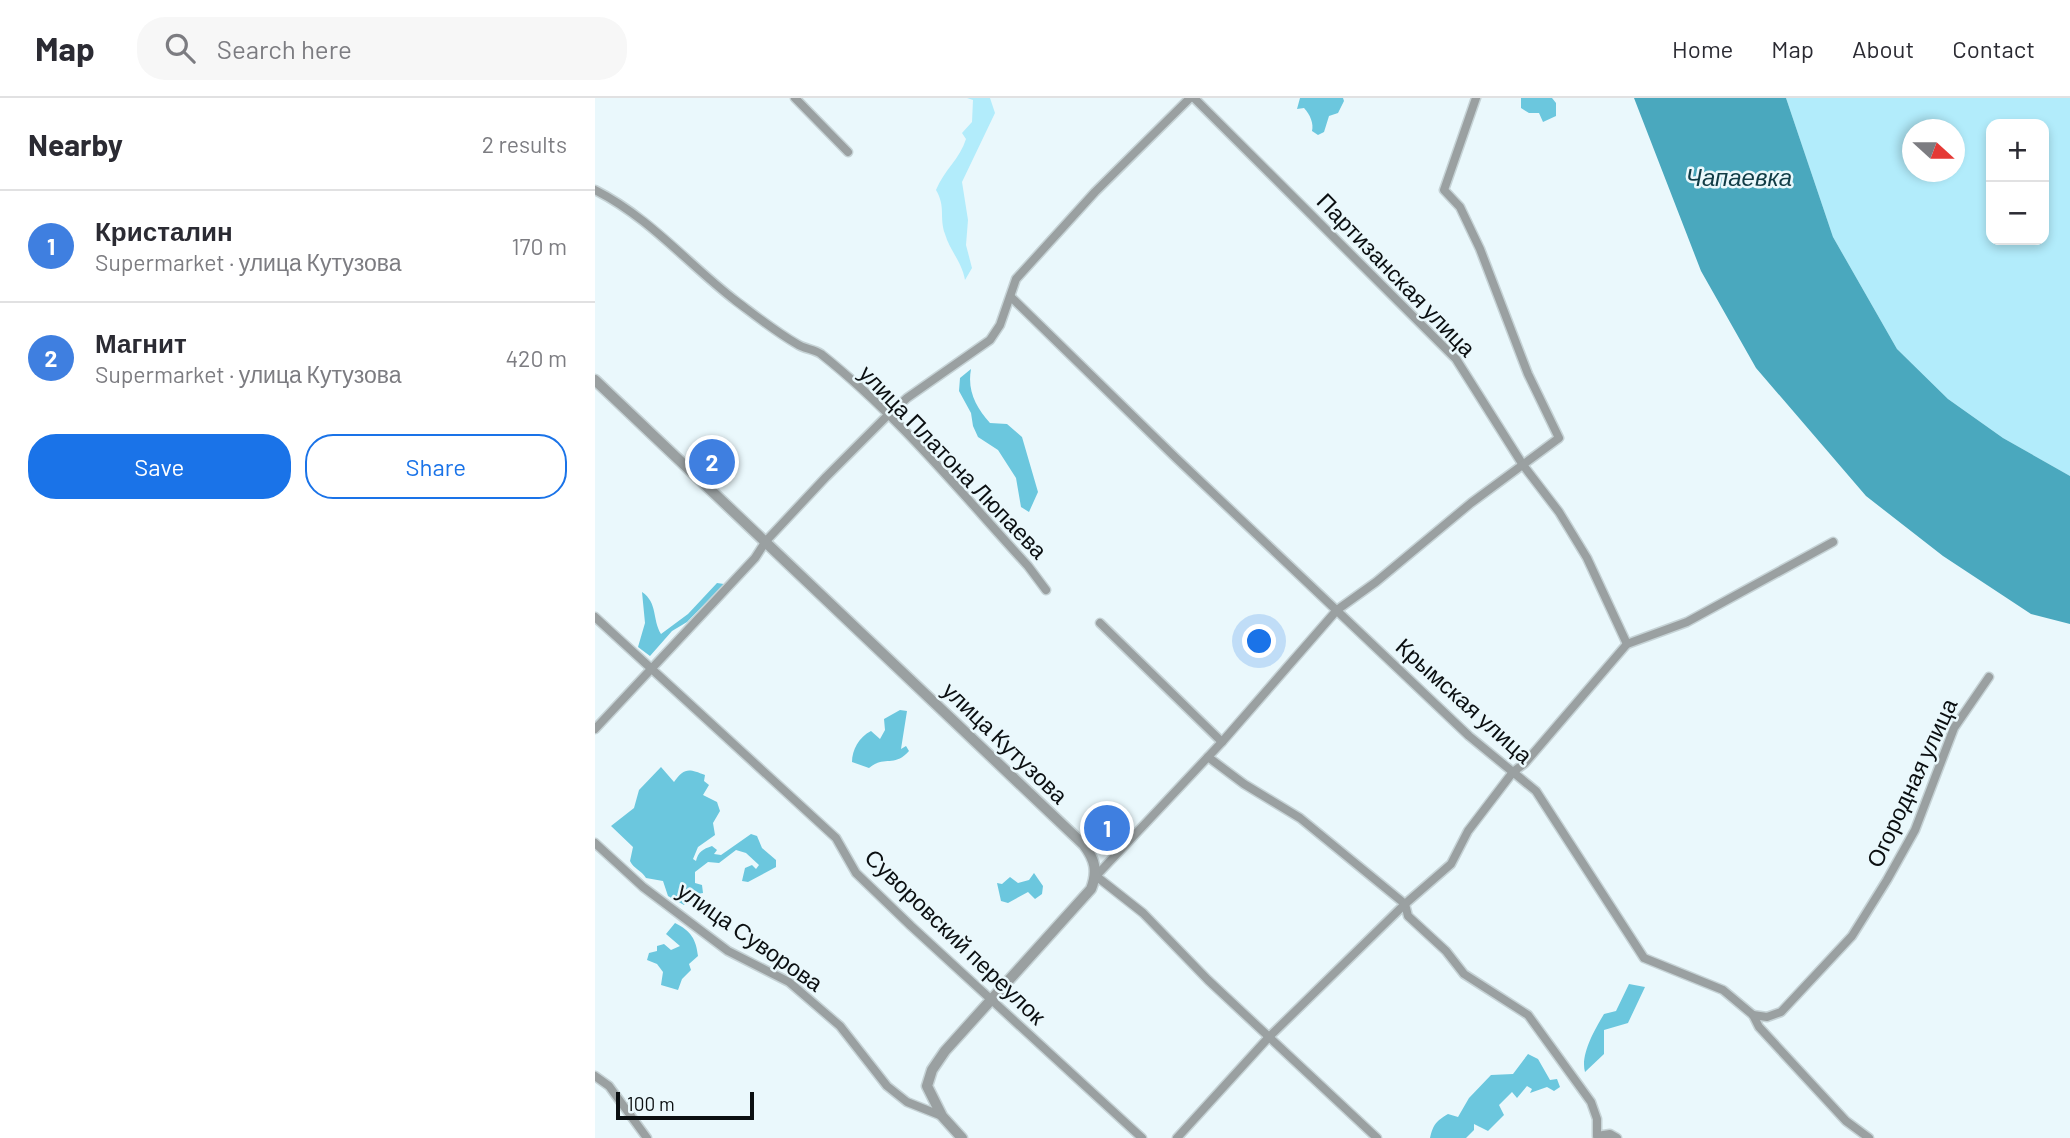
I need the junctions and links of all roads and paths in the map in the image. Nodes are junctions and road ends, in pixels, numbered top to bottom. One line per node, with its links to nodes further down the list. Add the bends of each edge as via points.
1 (795, 98): 4 (street)
2 (1192, 98): 6 (street, via 1054,235 1016,279); 9 (street, Партизанская улица, via 1456,359)
3 (1476, 98): 9 (street, via 1444,190 1460,206 1480,248 1528,373 1559,438)
4 (848, 152)
5 (595, 190): 8 (street, улица Платона Люпаева, via 656,232 684,260 766,323 799,346 818,352)
6 (1011, 297): 8 (street, via 990,340); 13 (street, Крымская улица)
7 (596, 384): 10 (street, улица Кутузова)
8 (887, 416): 10 (street); 12 (street, улица Платона Люпаева)
9 (1523, 465): 13 (street); 16 (street, Партизанская улица, via 1587,558)
10 (766, 541): 17 (street); 24 (street, улица Кутузова, via 1084,845 1094,859)
11 (1833, 542): 16 (street, via 1687,622)
12 (1046, 590)
13 (1337, 610): 20 (street); 22 (street, Крымская улица)
14 (595, 617): 17 (street, Суворовский переулок)
15 (1100, 623): 20 (street)
16 (1627, 644): 22 (street, via 1599,681)
17 (652, 668): 19 (street); 26 (street, Суворовский переулок, via 836,838 856,873)
18 (1989, 677): 27 (street, Огородная улица, via 1961,715 1915,830 1852,936 1781,1012)
19 (595, 729)
20 (1222, 742): 21 (street)
21 (1208, 757): 24 (street); 25 (street, via 1300,818)
22 (1513, 772): 25 (street, via 1468,831 1451,864); 27 (street, Крымская улица, via 1536,791 1561,826 1644,958 1710,983)
23 (595, 843): 30 (street, улица Суворова, via 643,887 728,951 789,982 840,1026 887,1086 907,1102)
24 (1096, 876): 26 (street, via 1091,889); 28 (street, via 1143,913)
25 (1405, 904): 28 (street); 31 (street, via 1408,916 1464,974 1528,1015 1591,1102 1597,1119)
26 (991, 1001): 30 (street, улица Суворова, via 932,1070 927,1086); 34 (street, Суворовский переулок)
27 (1753, 1015): 38 (street, Крымская улица, via 1846,1121)
28 (1269, 1037): 35 (street); 36 (street)
29 (595, 1076): 32 (street, via 609,1086)
30 (942, 1116): 33 (street, улица Суворова)
31 (1595, 1137): 37 (street, via 1610,1134)
32 (647, 1138)
33 (962, 1138)
34 (1142, 1138)
35 (1177, 1138)
36 (1377, 1138)
37 (1617, 1138)
38 (1869, 1138)

